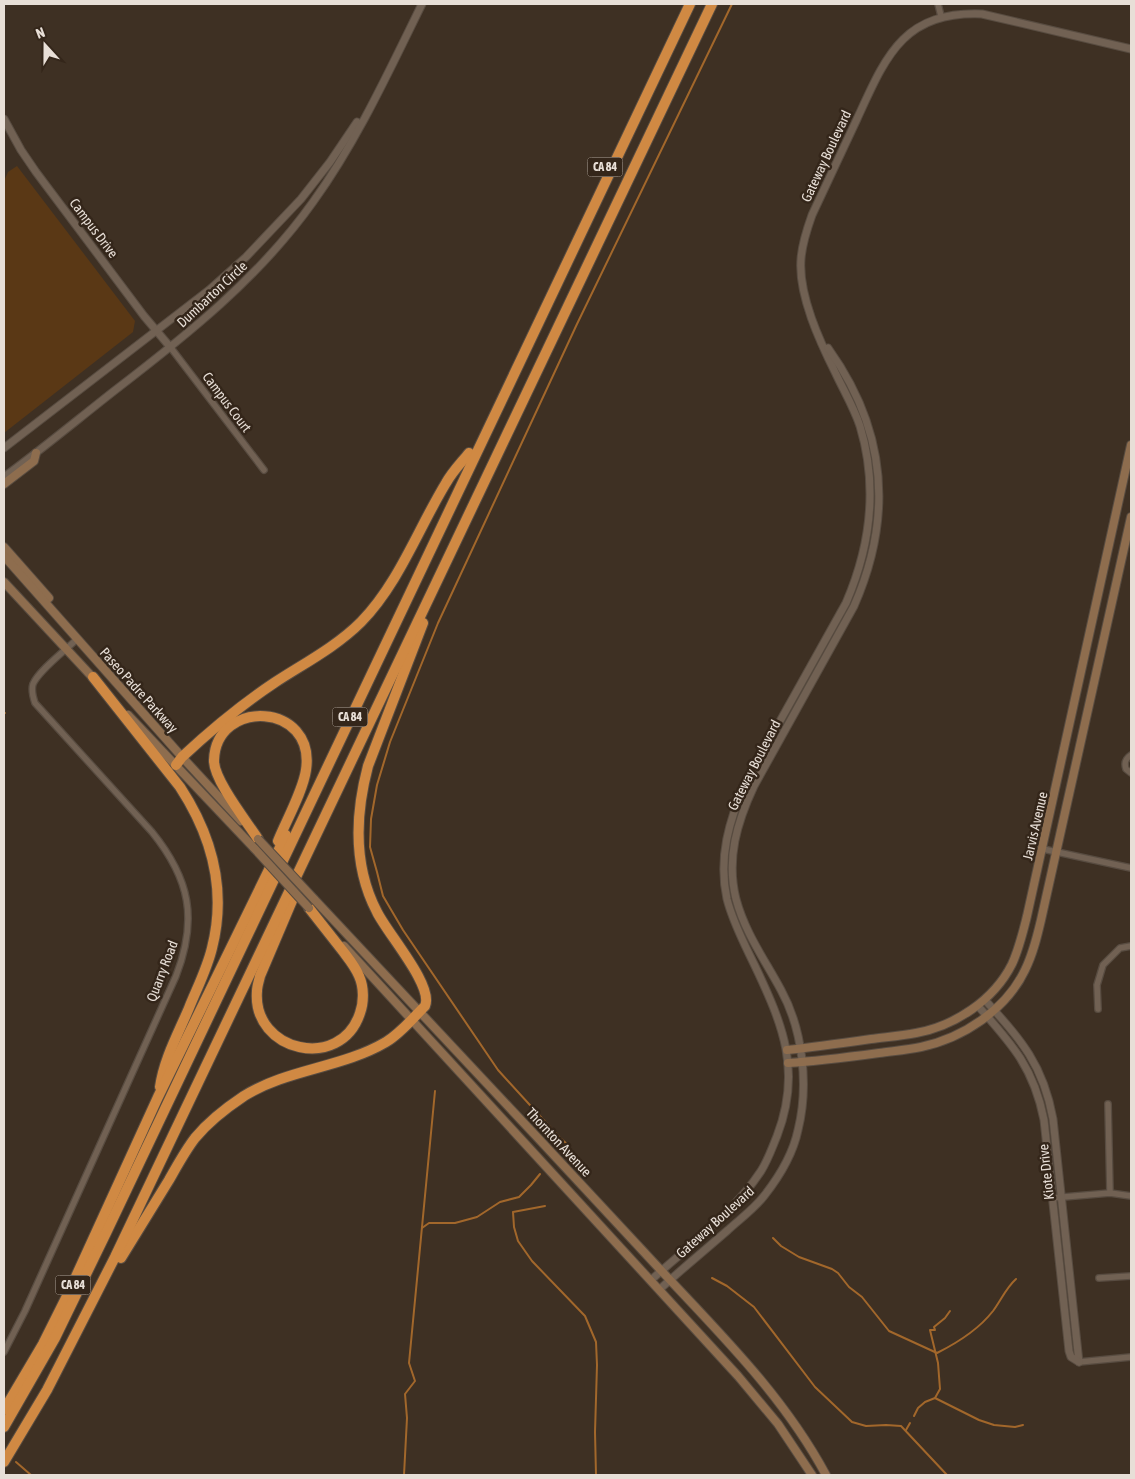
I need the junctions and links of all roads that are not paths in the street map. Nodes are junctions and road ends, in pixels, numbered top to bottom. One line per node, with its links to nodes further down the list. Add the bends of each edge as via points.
1 (422, 4): 8 (street, Dumbarton Circle)
2 (684, 4): 16 (highway, CA 84)
3 (690, 4): 67 (highway, CA 84, via 55,1338)
4 (712, 4): 21 (highway, CA 84)
5 (938, 4): 6 (street)
6 (941, 16): 7 (street, Gateway Boulevard, via 982,14); 11 (street, Gateway Boulevard, via 905,37 877,74 812,215 801,260 802,284 810,315)
7 (1131, 49)
8 (384, 80): 10 (street, Dumbarton Circle, via 330,162 301,199 209,290); 12 (street, Dumbarton Circle, via 340,161 291,231 224,303)
9 (4, 119): 10 (street, Campus Drive, via 36,172)
10 (156, 330): 12 (street, Campus Drive); 14 (street, Dumbarton Circle)
11 (820, 335): 46 (street, Gateway Boulevard, via 842,367 867,421 878,474 877,529 865,582 754,786 740,817 732,854 736,898 742,920 782,991); 47 (street, Gateway Boulevard, via 859,424 866,451 870,475 869,528 857,579 746,782 735,806 724,854 728,900 735,922 778,1017)
12 (171, 348): 15 (street, Dumbarton Circle); 17 (street, Campus Court)
13 (1131, 445): 34 (main road, Jarvis Avenue)
14 (4, 448)
15 (36, 453): 18 (street, Dumbarton Circle); 19 (main road, via 34,461)
16 (469, 453): 30 (highway, via 447,482 391,582 361,622 327,649 249,700 207,733); 39 (highway, CA 84)
17 (264, 470)
18 (4, 477)
19 (4, 484)
20 (1131, 517): 35 (main road, Jarvis Avenue)
21 (456, 541): 32 (highway, CA 84); 44 (highway, via 368,766 358,809 359,852 369,893 387,929 423,985 427,1000)
22 (4, 547): 25 (main road, via 51,600)
23 (4, 556): 25 (main road, Paseo Padre Parkway)
24 (4, 582): 27 (main road, Paseo Padre Parkway)
25 (52, 609): 26 (main road, Paseo Padre Parkway)
26 (77, 639): 27 (street, Quarry Road); 30 (main road, Paseo Padre Parkway)
27 (66, 650): 28 (main road, Paseo Padre Parkway); 63 (street, Quarry Road, via 39,674 33,684 35,703 166,849 185,890 188,934 176,976)
28 (93, 677): 30 (main road, Paseo Padre Parkway); 50 (highway, via 191,804 206,834 215,869 218,907 212,946 163,1069)
29 (1131, 755): 31 (street, via 1124,764)
30 (179, 761): 33 (main road, Paseo Padre Parkway)
31 (1131, 773)
32 (335, 794): 37 (highway, via 257,990 257,1004 269,1029 280,1040 308,1049 324,1048 338,1041 350,1031 363,1004 360,976); 61 (highway, CA 84)
33 (256, 844): 37 (main road, Thornton Avenue, bridge); 39 (highway, via 216,772 214,760 221,737 229,727 254,716 268,716 291,726 299,736 306,758 306,771)
34 (1043, 849): 35 (street); 40 (main road, Jarvis Avenue, via 1012,965)
35 (1057, 852): 36 (street); 43 (main road, Jarvis Avenue, via 1035,945 1024,972)
36 (1131, 868)
37 (311, 904): 44 (main road, Thornton Avenue)
38 (1131, 946): 42 (street, via 1120,948 1103,965 1097,984)
39 (227, 953): 50 (highway, CA 84)
40 (985, 1000): 41 (main road, Jarvis Avenue); 43 (street, Kiote Drive)
41 (978, 1006): 45 (street, Kiote Drive); 46 (main road, Jarvis Avenue, via 940,1026 917,1033)
42 (1098, 1009)
43 (994, 1010): 45 (main road, Jarvis Avenue); 55 (street, Kiote Drive, via 1022,1042 1042,1078 1053,1119)
44 (415, 1015): 56 (main road, Thornton Avenue); 59 (main road, Thornton Avenue); 61 (highway, via 388,1041 355,1057 264,1087 246,1095 214,1118 195,1138)
45 (987, 1016): 48 (main road, Jarvis Avenue, via 945,1040 920,1047); 54 (street, Kiote Drive, via 1014,1048 1034,1081 1044,1120)
46 (801, 1049): 47 (main road, Jarvis Avenue); 48 (street, Gateway Boulevard)
47 (787, 1050): 49 (street, Gateway Boulevard)
48 (802, 1062): 49 (main road, Jarvis Avenue); 60 (street, Gateway Boulevard, via 799,1129 782,1169 762,1198)
49 (788, 1063): 56 (street, Gateway Boulevard, via 789,1090 783,1120 762,1170 727,1211)
50 (158, 1097): 66 (highway, CA 84, via 68,1294)
51 (1108, 1104): 52 (street)
52 (1110, 1193): 53 (street); 55 (street)
53 (1131, 1196)
54 (1052, 1198): 55 (street); 65 (street, Kiote Drive, via 1069,1351 1071,1357)
55 (1061, 1198): 65 (street, Kiote Drive)
56 (661, 1271): 59 (street, Gateway Boulevard); 60 (main road, Thornton Avenue)
57 (1131, 1276): 58 (street)
58 (1099, 1278)
59 (651, 1280): 62 (main road, Thornton Avenue)
60 (670, 1280): 62 (street, Gateway Boulevard); 70 (main road, Thornton Avenue, via 763,1382 807,1442)
61 (102, 1285): 68 (highway, CA 84, via 47,1390)
62 (660, 1290): 69 (main road, Thornton Avenue, via 760,1401)
63 (4, 1352)
64 (1131, 1357): 65 (street)
65 (1079, 1362)
66 (4, 1410)
67 (4, 1427)
68 (4, 1462)
69 (812, 1475)
70 (826, 1475)

